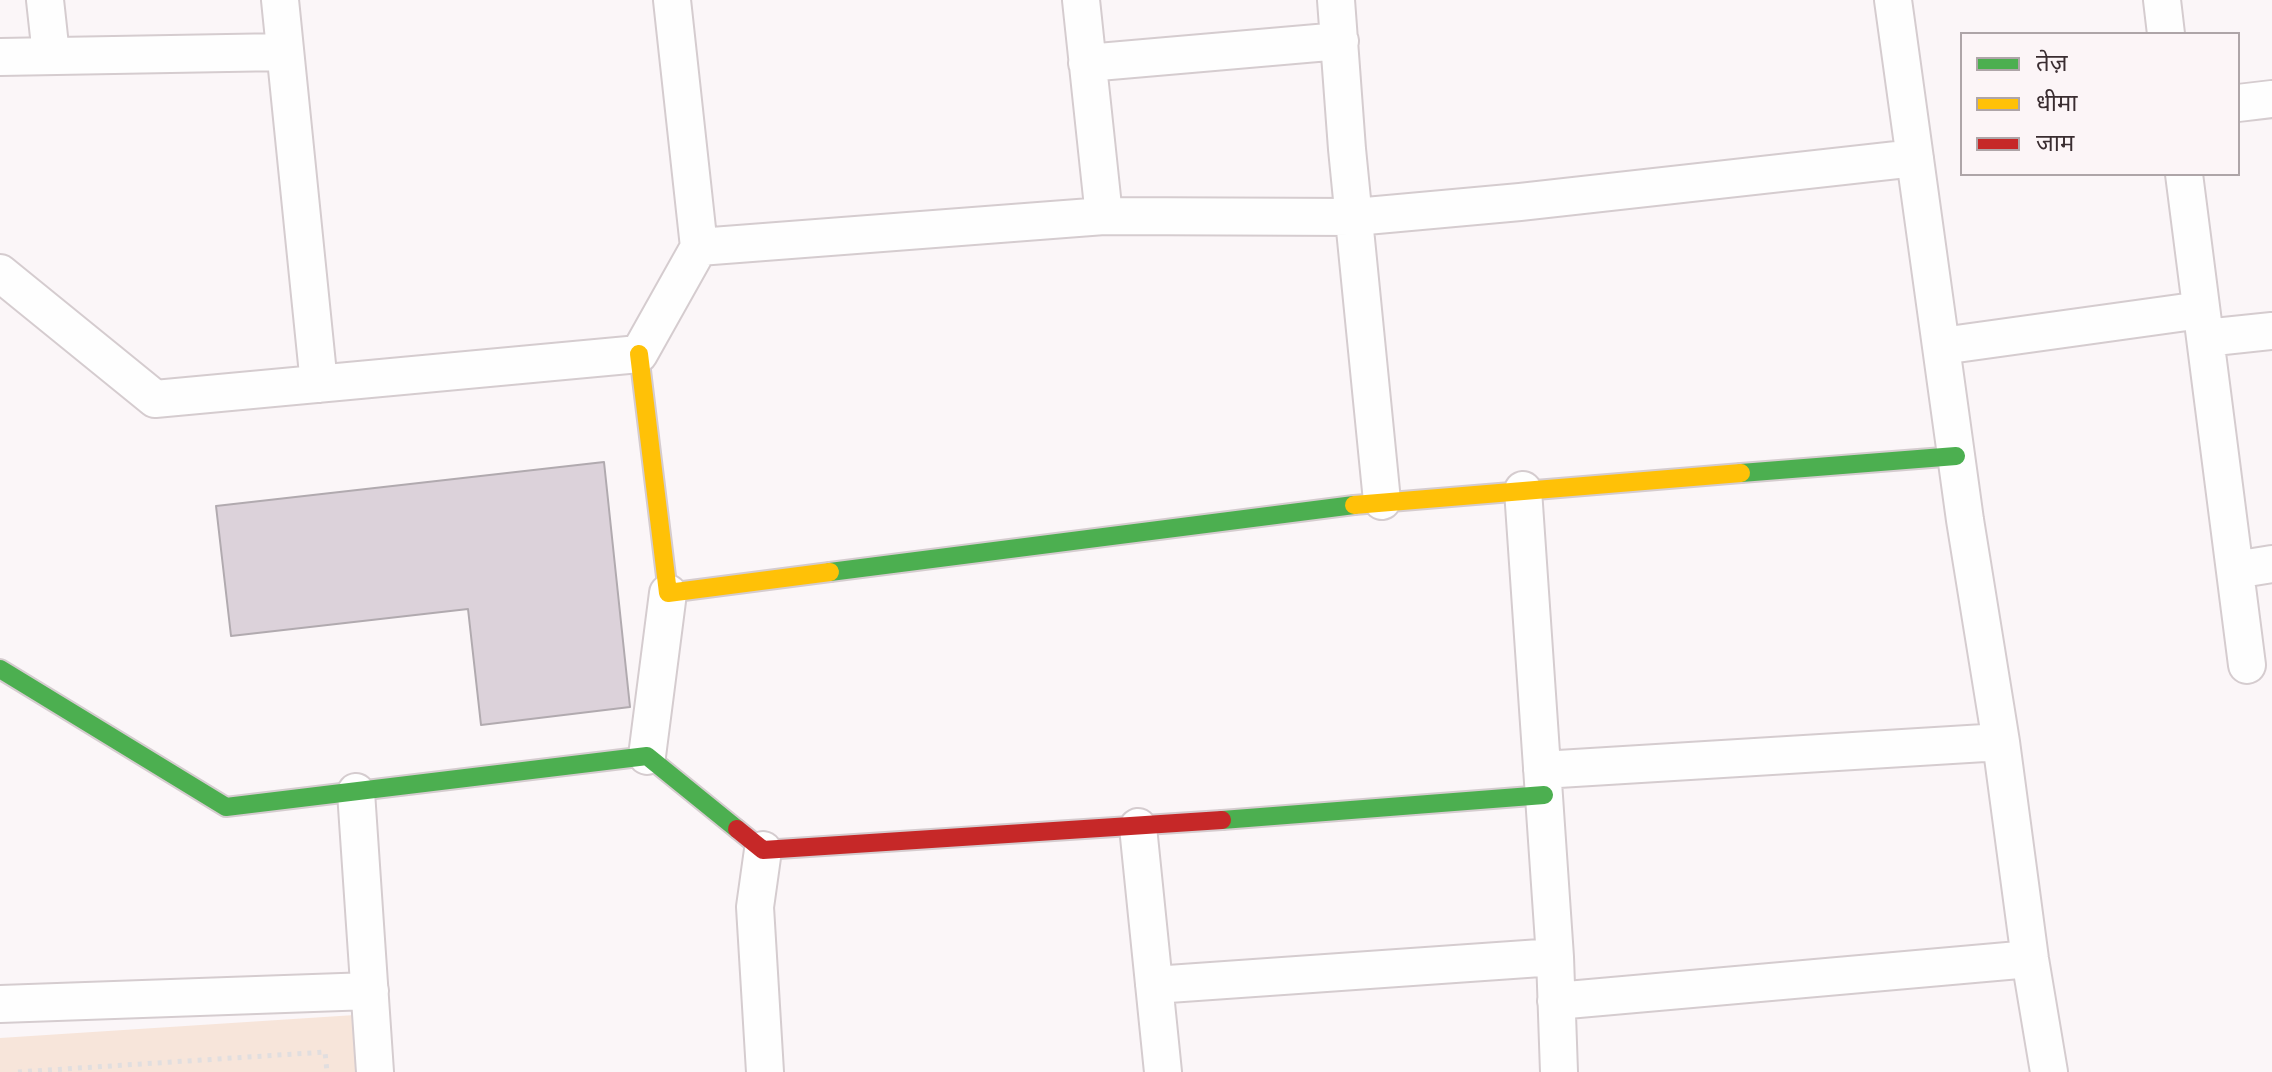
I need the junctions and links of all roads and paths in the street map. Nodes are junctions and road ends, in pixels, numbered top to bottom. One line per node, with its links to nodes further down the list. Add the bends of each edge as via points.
1 (45, 0): 11 (street)
2 (280, 0): 10 (street)
3 (672, 0): 20 (street)
4 (1081, 0): 13 (street)
5 (1336, 0): 9 (street)
6 (1893, 0): 16 (street)
7 (2162, 0): 8 (street)
8 (2166, 32)
9 (1340, 41): 13 (street); 19 (street)
10 (284, 52): 11 (street); 26 (street)
11 (51, 55): 12 (street)
12 (0, 57)
13 (1087, 63): 18 (street)
14 (2272, 99): 15 (street)
15 (2240, 103)
16 (1915, 158): 19 (street); 24 (street)
17 (2184, 176): 22 (street)
18 (1104, 216): 19 (street); 20 (street)
19 (1355, 217): 29 (street)
20 (699, 247): 25 (street)
21 (0, 273): 26 (street, via 155,399)
22 (2203, 324): 23 (street); 24 (street); 31 (street)
23 (2272, 331)
24 (1942, 346): 27 (street)
25 (639, 354): 26 (street); 32 (street)
26 (319, 384)
27 (1956, 456): 28 (street); 35 (street)
28 (1523, 490): 29 (street); 37 (street)
29 (1382, 501): 32 (street)
30 (2272, 564): 31 (street)
31 (2235, 570): 33 (street)
32 (668, 593): 36 (street)
33 (2247, 665)
34 (0, 669): 38 (street, via 226,807)
35 (2001, 742): 37 (street); 42 (street)
36 (647, 756): 38 (street); 40 (street)
37 (1543, 783): 39 (street); 41 (street)
38 (356, 792): 44 (street)
39 (1138, 827): 40 (street); 43 (street)
40 (763, 850): 51 (street, via 755,907)
41 (1555, 957): 43 (street); 45 (street)
42 (2030, 959): 45 (street); 54 (street)
43 (1154, 985): 52 (street)
44 (370, 991): 46 (street); 50 (street)
45 (1556, 1001): 53 (street)
46 (0, 1004)
47 (127, 1068): 48 (path); 49 (path, via 325,1052)
48 (18, 1072)
49 (327, 1072)
50 (375, 1072)
51 (765, 1072)
52 (1163, 1072)
53 (1559, 1072)
54 (2049, 1072)

